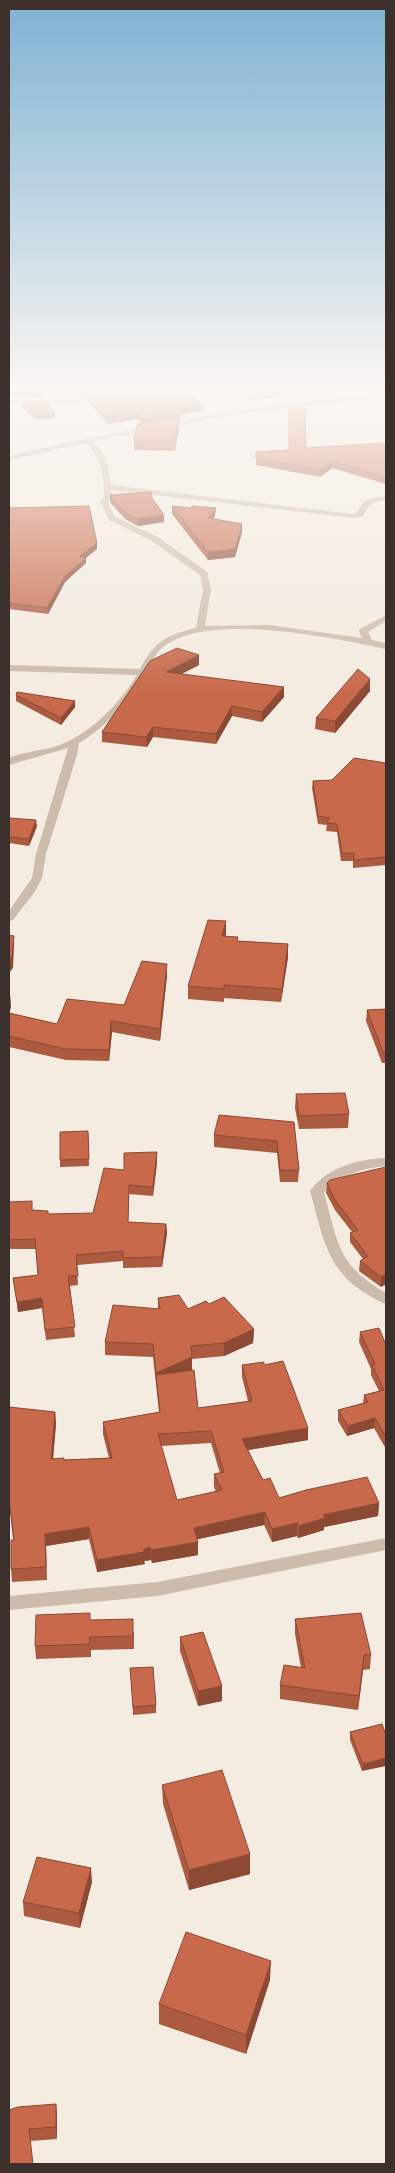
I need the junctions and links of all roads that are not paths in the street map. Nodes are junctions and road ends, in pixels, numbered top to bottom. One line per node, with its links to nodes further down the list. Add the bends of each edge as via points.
1 (107, 490): 5 (street, via 105,505 112,518 155,539 204,574 207,589)
2 (136, 490): 3 (street, via 354,516 360,514 366,502)
3 (386, 498)
4 (386, 618): 6 (street, via 363,631)
5 (200, 629): 6 (street, via 299,631); 9 (street, via 161,644)
6 (368, 642): 7 (street)
7 (386, 646)
8 (9, 668): 9 (street)
9 (142, 672): 10 (street, via 122,703)
10 (74, 742): 11 (street, via 54,751 26,755); 12 (street, via 37,878)
11 (9, 762)
12 (9, 918)
13 (386, 1162): 14 (street, via 355,1164 328,1180 317,1191 333,1245 344,1268)
14 (386, 1299)
15 (386, 1544): 16 (street, via 157,1589)
16 (9, 1603)

